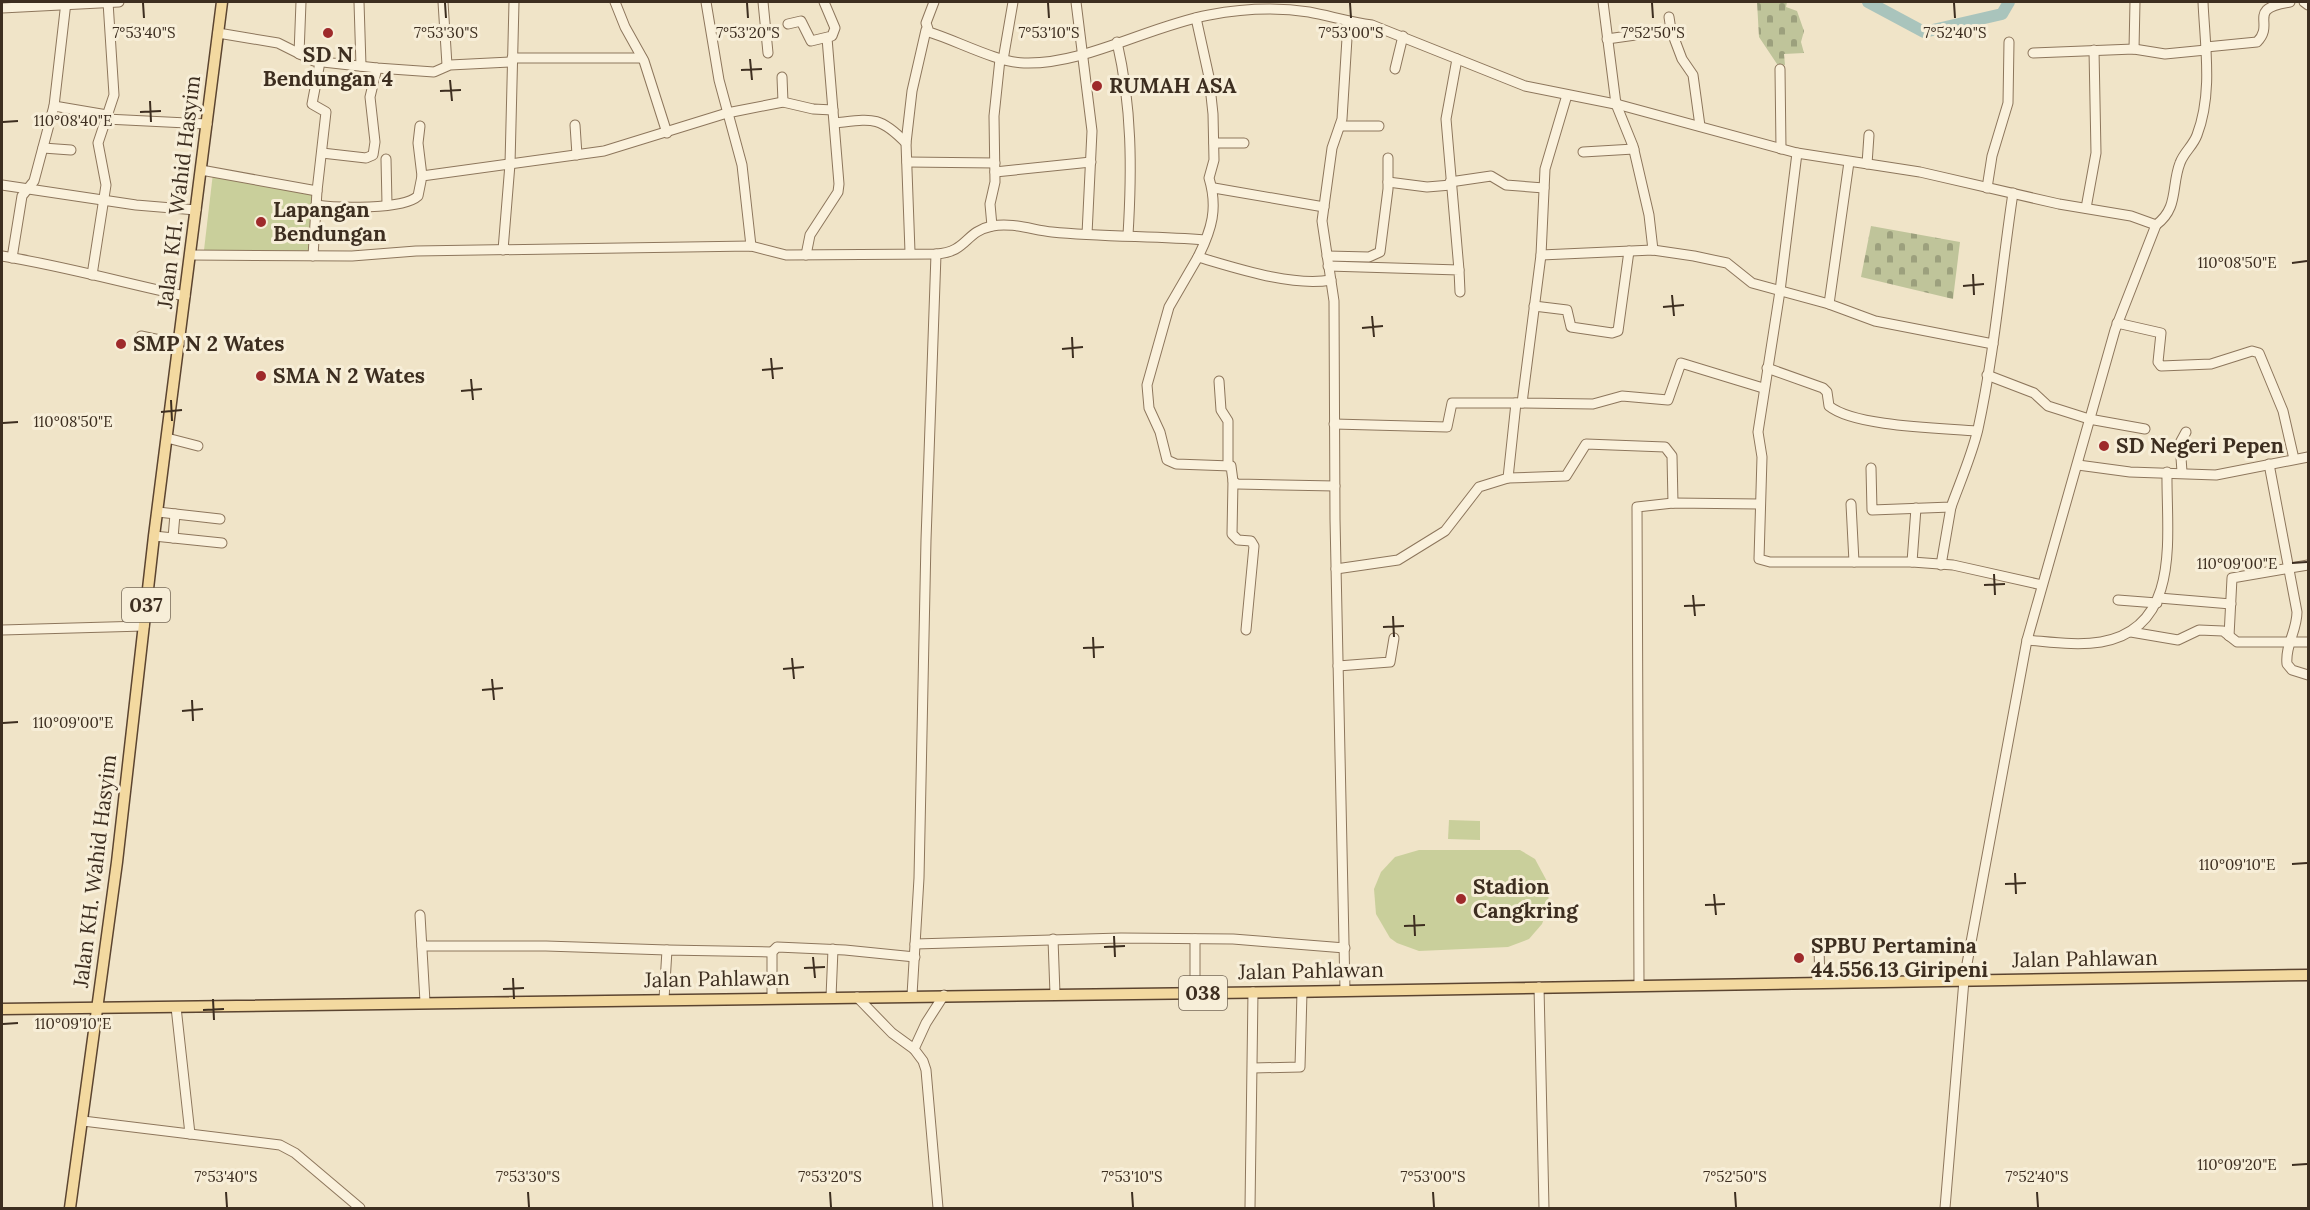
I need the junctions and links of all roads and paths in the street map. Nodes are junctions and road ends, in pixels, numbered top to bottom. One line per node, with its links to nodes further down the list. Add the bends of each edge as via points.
1 (108, 2): 2 (street); 20 (street); 60 (street, via 114,88)
2 (119, 2)
3 (222, 2): 30 (main road, Jalan KH. Wahid Hasyim / 037)
4 (301, 2): 41 (street)
5 (359, 2): 49 (street)
6 (443, 2): 48 (street)
7 (513, 2): 46 (street)
8 (615, 2): 43 (street)
9 (706, 2): 59 (street)
10 (763, 2): 39 (street)
11 (824, 2): 32 (street, via 835,31)
12 (934, 2): 28 (street)
13 (1013, 2): 44 (street)
14 (1076, 2): 42 (street)
15 (1603, 2): 33 (street)
16 (2135, 2): 36 (street)
17 (2203, 2): 37 (street)
18 (2290, 2): 37 (street, via 2267,8 2257,42)
19 (2304, 2): 21 (street)
20 (66, 3): 23 (street); 57 (street)
21 (2308, 5)
22 (1243, 6): 25 (street); 26 (street, via 1310,12)
23 (2, 8)
24 (1669, 17): 29 (street)
25 (1196, 18): 34 (street); 71 (street, via 1209,77)
26 (1348, 22): 31 (street, via 1372,25); 65 (street)
27 (788, 24): 32 (street, via 801,21 809,41)
28 (926, 30): 44 (street); 70 (street)
29 (1671, 30): 33 (street); 67 (street, via 1693,75)
30 (218, 33): 41 (street, via 278,43); 62 (main road, Jalan KH. Wahid Hasyim / 037)
31 (1403, 36): 45 (street); 51 (street)
32 (827, 38): 58 (street)
33 (1607, 39): 56 (street)
34 (1117, 42): 42 (street); 109 (street, via 1127,83 1130,120)
35 (2009, 42): 96 (street, via 2008,103 1992,156)
36 (2134, 49): 37 (street, via 2165,54); 38 (street)
37 (2206, 49): 106 (street, via 2208,81 2200,127 2180,162 2171,210)
38 (2094, 50): 40 (street); 104 (street, via 2096,153)
39 (768, 53)
40 (2033, 53)
41 (299, 54): 47 (street)
42 (1080, 55): 44 (street, via 1040,63); 84 (street, via 1089,94)
43 (642, 58): 46 (street); 68 (street)
44 (1002, 59): 88 (street, via 994,116)
45 (1457, 59): 54 (street, via 1510,82); 93 (street, via 1446,119)
46 (512, 60): 48 (street); 86 (street)
47 (320, 62): 49 (street); 78 (street, via 312,104 326,111)
48 (447, 65): 50 (street, via 434,72)
49 (361, 66): 50 (street)
50 (377, 68): 78 (street, via 370,97 373,155 366,158)
51 (1395, 69)
52 (1780, 69): 74 (street)
53 (782, 77): 55 (street)
54 (1567, 95): 56 (street); 95 (street, via 1546,163)
55 (783, 102): 58 (street); 59 (street)
56 (1616, 104): 67 (street); 75 (street)
57 (54, 106): 60 (street); 73 (street)
58 (833, 110): 61 (street)
59 (727, 113): 68 (street); 111 (street, via 742,165)
60 (106, 117): 62 (street); 100 (street, via 98,143 106,175)
61 (835, 123): 70 (street, via 885,123); 118 (street, via 838,192 816,223)
62 (207, 124): 89 (main road, Jalan KH. Wahid Hasyim / 037)
63 (575, 125): 80 (street)
64 (420, 126): 90 (street)
65 (1340, 126): 66 (street); 103 (street, via 1332,148)
66 (1379, 126)
67 (1700, 126): 74 (street)
68 (667, 133): 80 (street)
69 (1869, 135): 87 (street)
70 (906, 143): 83 (street)
71 (1214, 143): 72 (street); 94 (street, via 1209,178)
72 (1244, 143)
73 (44, 148): 76 (street); 97 (street)
74 (1781, 148): 79 (street)
75 (1634, 149): 77 (street); 113 (street)
76 (71, 150)
77 (1583, 152)
78 (322, 153): 98 (street)
79 (1797, 153): 85 (street); 128 (street)
80 (577, 155): 86 (street)
81 (1388, 158): 91 (street)
82 (386, 159): 101 (street)
83 (907, 162): 88 (street); 115 (street)
84 (1091, 162): 88 (street); 108 (street)
85 (1849, 162): 87 (street); 131 (street)
86 (510, 164): 90 (street); 112 (street)
87 (1867, 164): 96 (street)
88 (995, 168): 107 (street, via 990,204)
89 (201, 170): 98 (street); 105 (main road, Jalan KH. Wahid Hasyim / 037)
90 (422, 176): 101 (street, via 417,198)
91 (1388, 182): 93 (street, via 1411,186); 124 (street, via 1380,252)
92 (2, 184): 97 (street)
93 (1451, 184): 95 (street, via 1491,176 1506,185); 125 (street)
94 (1214, 188): 103 (street); 110 (street, via 1214,216)
95 (1544, 188): 119 (street)
96 (1988, 188): 99 (street)
97 (28, 189): 100 (street); 123 (street, via 22,196)
98 (317, 191): 102 (street)
99 (2013, 193): 104 (street); 136 (street)
100 (105, 199): 105 (street); 126 (street)
101 (387, 204): 102 (street)
102 (316, 206): 121 (street)
103 (1323, 207): 124 (street)
104 (2086, 208): 106 (street)
105 (196, 210): 117 (main road, Jalan KH. Wahid Hasyim / 037)
106 (2156, 225): 133 (street)
107 (992, 226): 108 (street); 116 (street, via 971,235 955,251)
108 (1087, 234): 109 (street)
109 (1128, 235): 110 (street)
110 (1205, 240): 122 (street)
111 (751, 246): 112 (street); 118 (street, via 786,255)
112 (503, 250): 121 (street)
113 (1653, 250): 114 (street); 128 (street, via 1723,261 1746,280)
114 (1629, 251): 119 (street); 132 (street, via 1618,331 1571,327 1567,310)
115 (910, 252): 116 (street); 118 (street)
116 (936, 254): 195 (street)
117 (190, 255): 121 (street); 130 (main road, Jalan KH. Wahid Hasyim / 037)
118 (806, 255)
119 (1541, 255): 132 (street)
120 (2, 256): 123 (street)
121 (313, 256)
122 (1198, 257): 127 (street, via 1273,276); 153 (street, via 1164,322 1146,386 1147,400 1169,462)
123 (12, 258): 126 (street)
124 (1328, 261): 125 (street); 127 (street)
125 (1459, 270): 129 (street)
126 (92, 275): 130 (street)
127 (1331, 280): 143 (street)
128 (1780, 291): 131 (street); 137 (street)
129 (1460, 292)
130 (185, 296): 135 (main road, Jalan KH. Wahid Hasyim / 037)
131 (1829, 304): 136 (street, via 1875,321)
132 (1534, 306): 141 (street)
133 (2117, 323): 142 (street); 150 (street, via 2161,333 2161,366 2211,364 2252,351 2259,353 2283,411)
134 (141, 336): 135 (street)
135 (179, 344): 147 (main road, Jalan KH. Wahid Hasyim / 037)
136 (1993, 344): 138 (street)
137 (1767, 368): 140 (street); 145 (street, via 1823,388 1829,406 1856,417)
138 (1987, 375): 142 (street, via 2034,393 2048,406); 145 (street)
139 (1219, 381): 153 (street, via 1221,410 1228,422)
140 (1763, 388): 141 (street, via 1680,363 1668,400 1622,396 1593,404); 161 (street, via 1758,432 1762,457)
141 (1519, 403): 143 (street, via 1452,403 1447,427); 157 (street)
142 (2089, 419): 144 (street); 152 (street)
143 (1334, 424): 159 (street)
144 (2145, 429)
145 (1977, 431): 163 (street)
146 (2186, 432): 156 (street, via 2180,443)
147 (167, 438): 148 (street); 165 (main road, Jalan KH. Wahid Hasyim / 037)
148 (198, 447)
149 (2308, 457): 150 (street)
150 (2294, 459): 151 (street)
151 (2269, 464): 156 (street, via 2238,472); 176 (street)
152 (2078, 465): 155 (street); 177 (street)
153 (1228, 466): 158 (street, via 1232,467)
154 (1871, 468): 164 (street, via 1872,510)
155 (2167, 472): 156 (street); 179 (street, via 2165,573)
156 (2181, 472)
157 (1508, 478): 160 (street, via 1566,476 1586,444 1665,447 1672,456); 175 (street, via 1479,487 1445,531 1398,560)
158 (1233, 481): 159 (street); 183 (street, via 1232,534 1254,546)
159 (1335, 486): 175 (street)
160 (1673, 503): 161 (street); 206 (street, via 1640,505 1636,515)
161 (1759, 504): 171 (street, via 1761,561)
162 (1851, 504): 171 (street)
163 (1951, 507): 164 (street); 173 (street)
164 (1916, 508): 172 (street)
165 (158, 512): 166 (street); 168 (main road, Jalan KH. Wahid Hasyim / 037)
166 (175, 514): 167 (street); 169 (street)
167 (220, 519)
168 (154, 536): 169 (street); 181 (main road, Jalan KH. Wahid Hasyim / 037)
169 (173, 538): 170 (street)
170 (222, 543)
171 (1854, 562): 172 (street)
172 (1912, 562): 173 (street)
173 (1941, 565): 177 (street)
174 (2308, 565): 176 (street)
175 (1336, 568): 190 (street)
176 (2288, 569): 180 (street, via 2232,578); 188 (street, via 2297,616)
177 (2042, 585): 187 (street)
178 (2118, 600): 179 (street)
179 (2158, 600): 180 (street); 184 (street)
180 (2231, 604): 185 (street)
181 (144, 626): 182 (street); 221 (main road, Jalan KH. Wahid Hasyim / 037)
182 (2, 630)
183 (1246, 630)
184 (2131, 632): 185 (street, via 2178,640 2199,630); 187 (street, via 2101,642)
185 (2229, 636): 188 (street, via 2233,642)
186 (1394, 638): 190 (street, via 1390,662)
187 (2027, 640): 204 (street)
188 (2289, 642): 189 (street); 191 (street, via 2288,668)
189 (2308, 642)
190 (1338, 666): 197 (street)
191 (2308, 675)
192 (420, 915): 196 (street)
193 (1053, 939): 194 (street); 195 (street); 213 (street)
194 (1195, 939): 197 (street); 212 (street)
195 (915, 944): 202 (street)
196 (422, 946): 200 (street); 215 (street)
197 (1345, 948): 209 (street)
198 (1819, 948): 205 (street)
199 (833, 949): 201 (street, via 783,946); 202 (street); 216 (street)
200 (667, 950): 201 (street); 219 (street)
201 (772, 952): 218 (street)
202 (915, 957): 208 (street)
203 (2308, 975): 204 (main road, Jalan Pahlawan / 038)
204 (1964, 980): 205 (main road, Jalan Pahlawan / 038); 232 (street)
205 (1820, 982): 206 (main road, Jalan Pahlawan / 038)
206 (1639, 985): 207 (main road, Jalan Pahlawan / 038)
207 (1539, 987): 209 (main road, Jalan Pahlawan / 038); 231 (street)
208 (912, 990): 214 (main road, Jalan Pahlawan / 038); 217 (main road, Jalan Pahlawan / 038)
209 (1346, 990): 211 (main road, Jalan Pahlawan / 038)
210 (1253, 992): 211 (main road, Jalan Pahlawan / 038); 212 (main road, Jalan Pahlawan / 038); 224 (street)
211 (1302, 992): 224 (street, via 1300,1067)
212 (1196, 993): 213 (main road, Jalan Pahlawan / 038)
213 (1055, 994): 214 (main road, Jalan Pahlawan / 038)
214 (944, 995): 223 (street)
215 (425, 997): 219 (main road, Jalan Pahlawan / 038); 220 (main road, Jalan Pahlawan / 038)
216 (831, 997): 217 (main road, Jalan Pahlawan / 038); 218 (main road, Jalan Pahlawan / 038)
217 (857, 997): 223 (street, via 892,1033)
218 (772, 998): 219 (main road, Jalan Pahlawan / 038)
219 (664, 999)
220 (176, 1007): 221 (main road, Jalan Pahlawan / 038); 226 (street)
221 (98, 1008): 222 (main road, Jalan Pahlawan); 225 (main road, Jalan KH. Wahid Hasyim / 037)
222 (2, 1009)
223 (914, 1049): 229 (street, via 926,1070)
224 (1253, 1068): 230 (street)
225 (93, 1122): 226 (street); 227 (main road, Jalan KH. Wahid Hasyim / 037)
226 (190, 1134): 228 (street, via 288,1148)
227 (70, 1209)
228 (360, 1209)
229 (938, 1209)
230 (1250, 1209)
231 (1544, 1209)
232 (1945, 1209)

